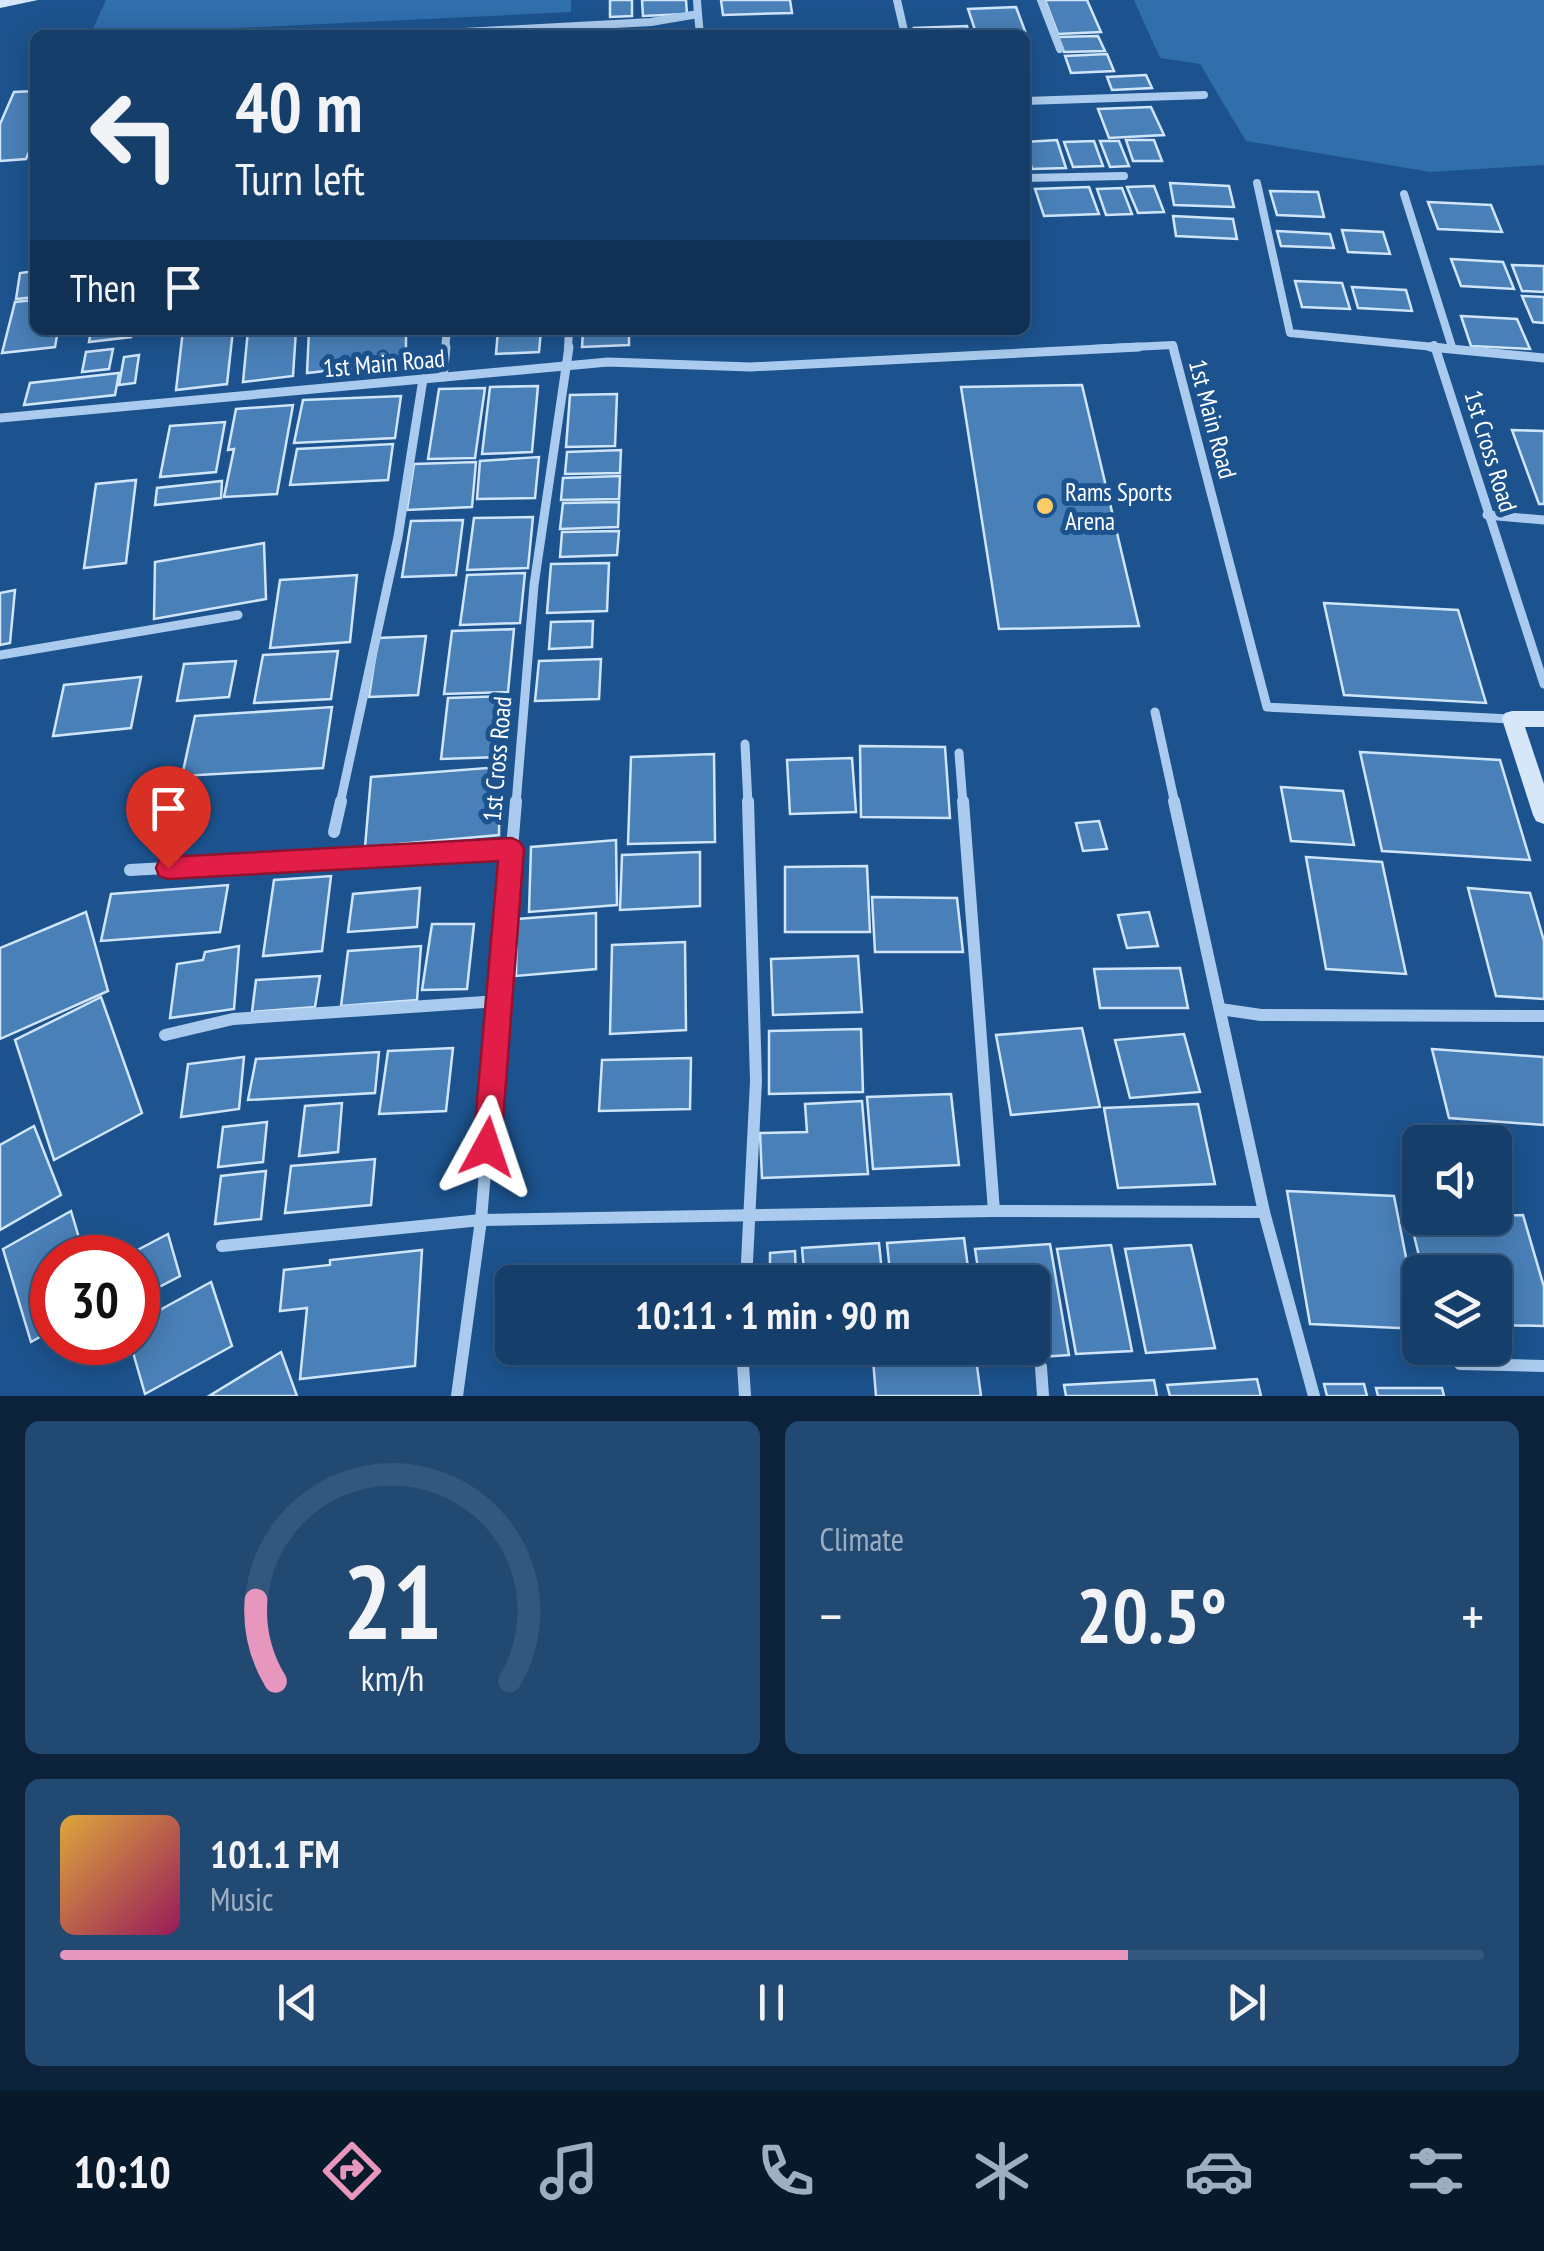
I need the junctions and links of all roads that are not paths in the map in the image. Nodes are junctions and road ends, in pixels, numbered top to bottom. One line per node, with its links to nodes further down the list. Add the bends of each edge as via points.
1 (32, 0): 5 (street)
2 (698, 0): 7 (street)
3 (897, 0): 10 (street)
4 (1041, 0): 11 (street)
5 (15, 1): 6 (street)
6 (0, 4)
7 (698, 14): 8 (street); 9 (street)
8 (501, 30)
9 (700, 30)
10 (904, 30)
11 (1060, 50)
12 (1204, 96): 13 (street)
13 (1030, 101)
14 (1124, 176): 15 (street)
15 (1030, 178)
16 (1257, 184): 20 (street, via 1290,334)
17 (1404, 194): 21 (street)
18 (447, 335): 24 (street)
19 (568, 335): 23 (street, 1st Cross Road)
20 (1434, 344): 21 (street); 27 (street, 1st Cross Road)
21 (1452, 347): 22 (street)
22 (1544, 358)
23 (568, 366): 24 (street, 1st Main Road); 34 (street, 1st Main Road, via 750,367 1173,345 1266,707); 39 (street, 1st Cross Road, via 534,584)
24 (443, 377): 25 (street, 1st Main Road)
25 (424, 379): 26 (street, 1st Main Road); 38 (street, via 398,537)
26 (0, 418)
27 (1487, 515): 28 (street); 31 (street, 1st Cross Road)
28 (1544, 520)
29 (238, 616): 30 (street)
30 (0, 654)
31 (1544, 684)
32 (1155, 712): 42 (street)
33 (1544, 719): 34 (street)
34 (1512, 720): 37 (street)
35 (745, 744): 47 (street, via 756,980)
36 (959, 753): 45 (street)
37 (1544, 815)
38 (334, 832)
39 (512, 849): 40 (street); 41 (street, 1st Cross Road)
40 (130, 870)
41 (499, 1001): 44 (street, via 233,1020); 48 (street, 1st Cross Road)
42 (1220, 1010): 43 (street); 46 (street)
43 (1544, 1016)
44 (165, 1035)
45 (994, 1212): 46 (street); 47 (street)
46 (1264, 1212): 58 (street)
47 (753, 1217): 48 (street); 50 (street)
48 (481, 1220): 49 (street); 55 (street, 1st Cross Road)
49 (222, 1246)
50 (748, 1265)
51 (743, 1365): 56 (street)
52 (1502, 1365): 54 (street)
53 (1041, 1366): 57 (street)
54 (1544, 1366)
55 (457, 1396)
56 (745, 1396)
57 (1044, 1396)
58 (1314, 1396)

